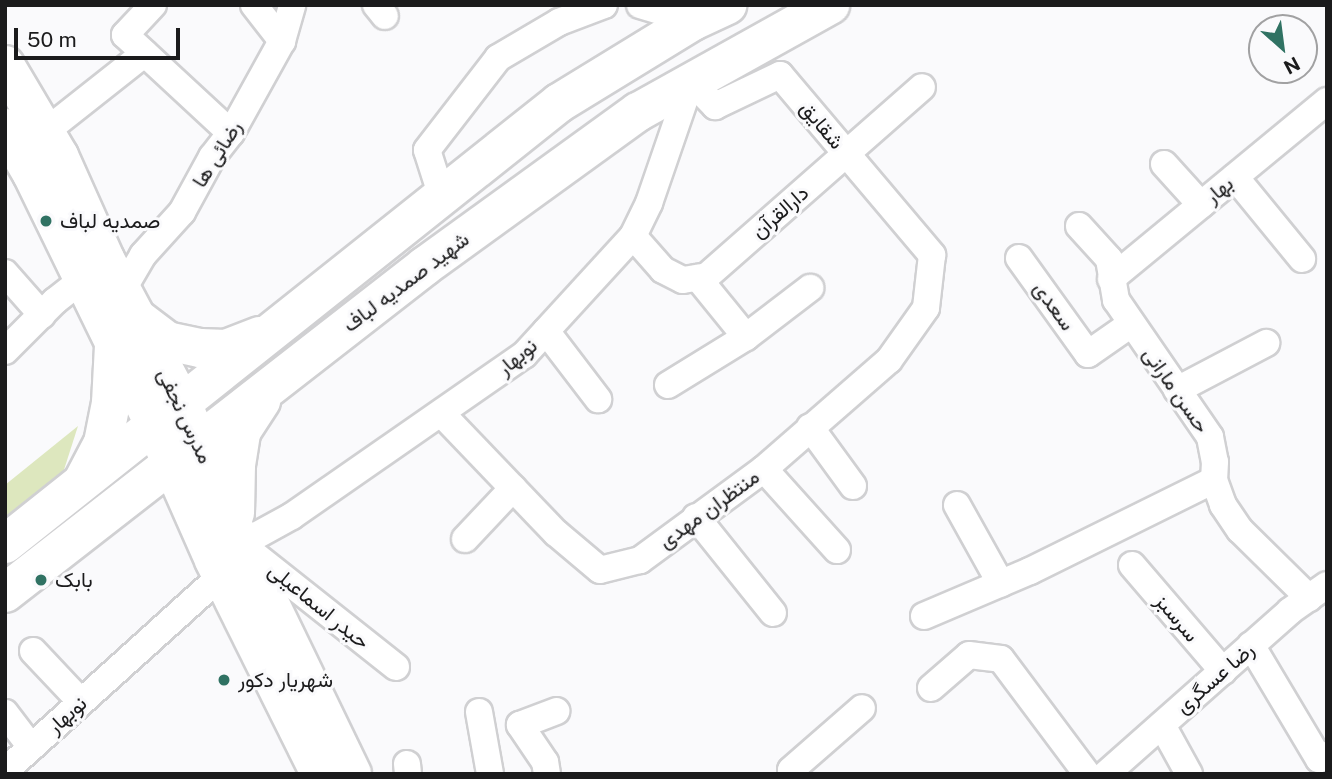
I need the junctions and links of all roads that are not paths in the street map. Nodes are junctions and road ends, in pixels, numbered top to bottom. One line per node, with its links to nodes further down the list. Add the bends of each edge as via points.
1 (153, 5): 10 (street, via 125,35)
2 (254, 5): 9 (street)
3 (292, 5): 9 (street, رضائی ها)
4 (604, 5): 21 (street, via 559,22 498,58 427,150)
5 (640, 5): 8 (street)
6 (727, 5): 8 (main road, شهید صمدیه لباف)
7 (830, 5): 12 (main road, شهید صمدیه لباف)
8 (690, 13): 21 (main road, شهید صمدیه لباف, via 559,103)
9 (282, 41): 17 (street, رضائی ها)
10 (145, 53): 16 (street); 17 (street)
11 (5, 65): 16 (main road, مدرس نجفی)
12 (691, 81): 18 (street, شقایق, via 715,106 780,75); 24 (street, نوبهار); 42 (main road, شهید صمدیه لباف, via 638,112 453,245)
13 (922, 88): 18 (street, دارالقرآن)
14 (1327, 101): 20 (street, بهار)
15 (5, 128): 30 (main road, مدرس نجفی)
16 (45, 132): 34 (main road, مدرس نجفی)
17 (231, 133): 34 (street, رضائی ها, via 182,212 143,255)
18 (846, 154): 25 (street, شقایق); 29 (street, دارالقرآن, via 707,276)
19 (1164, 164): 22 (street)
20 (1235, 177): 22 (street, بهار); 27 (street)
21 (442, 197): 36 (main road, شهید صمدیه لباف)
22 (1201, 205): 31 (street, بهار)
23 (1079, 226): 31 (street, حسن مارانی, via 1109,259)
24 (634, 236): 29 (street, via 663,270 683,280); 37 (street, نوبهار)
25 (932, 255): 47 (street, منتظران مهدی, via 926,307 904,339 889,360)
26 (1019, 258): 35 (street, سعدی, via 1088,354)
27 (1302, 259)
28 (5, 273): 33 (street)
29 (698, 278): 38 (street)
30 (83, 279): 33 (street); 34 (main road, مدرس نجفی)
31 (1111, 279): 35 (street, حسن مارانی, via 1116,300)
32 (810, 288): 38 (street)
33 (42, 315): 40 (street)
34 (125, 318): 36 (main road, via 167,341 200,348 226,349); 46 (main road, مدرس نجفی); 51 (main road, via 103,443)
35 (1131, 324): 43 (street, حسن مارانی)
36 (275, 331): 46 (main road, شهید صمدیه لباف)
37 (546, 331): 44 (street); 45 (street, نوبهار, via 524,355)
38 (746, 337): 41 (street)
39 (1266, 343): 43 (street)
40 (5, 351)
41 (668, 385)
42 (271, 387): 48 (main road, شهید صمدیه لباف); 59 (main road, via 241,432)
43 (1177, 390): 50 (street, حسن مارانی, via 1210,437)
44 (598, 399)
45 (442, 414): 53 (street, منتظران مهدی); 59 (street, نوبهار, via 292,516)
46 (169, 415): 48 (main road, مدرس نجفی); 51 (main road, شهید صمدیه لباف)
47 (810, 427): 49 (street, منتظران مهدی); 52 (street)
48 (185, 454): 55 (main road, شهید صمدیه لباف); 59 (main road, مدرس نجفی)
49 (764, 469): 56 (street, منتظران مهدی); 60 (street)
50 (1214, 480): 62 (street); 63 (street, حسن مارانی, via 1223,505 1240,530)
51 (82, 483): 58 (main road, شهید صمدیه لباف)
52 (853, 485)
53 (513, 488): 56 (street, منتظران مهدی, via 600,570 640,560); 57 (street)
54 (957, 505): 62 (street)
55 (111, 512): 59 (main road, via 144,507 177,515); 64 (main road, شهید صمدیه لباف)
56 (696, 517): 65 (street)
57 (465, 539)
58 (5, 544)
59 (226, 546): 69 (street, حیدر اسماعیلی); 72 (street, نوبهار); 81 (main road, مدرس نجفی); 82 (main road, مدرس نجفی)
60 (836, 550)
61 (1132, 565): 70 (street, سرسبز)
62 (1001, 584): 66 (street)
63 (1318, 591): 67 (street, رضا عسگری)
64 (5, 593)
65 (773, 613)
66 (925, 616)
67 (1251, 645): 70 (street, رضا عسگری); 79 (street, via 1319,759)
68 (33, 651): 72 (street)
69 (396, 667)
70 (1223, 671): 77 (street, رضا عسگری)
71 (931, 688): 86 (street, via 969,656 1001,659)
72 (81, 702): 78 (street, نوبهار)
73 (862, 708): 85 (street, via 791,770)
74 (556, 711): 84 (street, via 520,725 545,762)
75 (479, 712): 83 (street)
76 (5, 713): 78 (street)
77 (1162, 725): 87 (street, رضا عسگری); 88 (street)
78 (31, 747): 80 (street, نوبهار)
79 (1327, 755)
80 (5, 771)
81 (320, 774)
82 (352, 774)
83 (490, 774)
84 (547, 774)
85 (793, 774)
86 (1087, 774)
87 (1106, 774)
88 (1189, 774)

